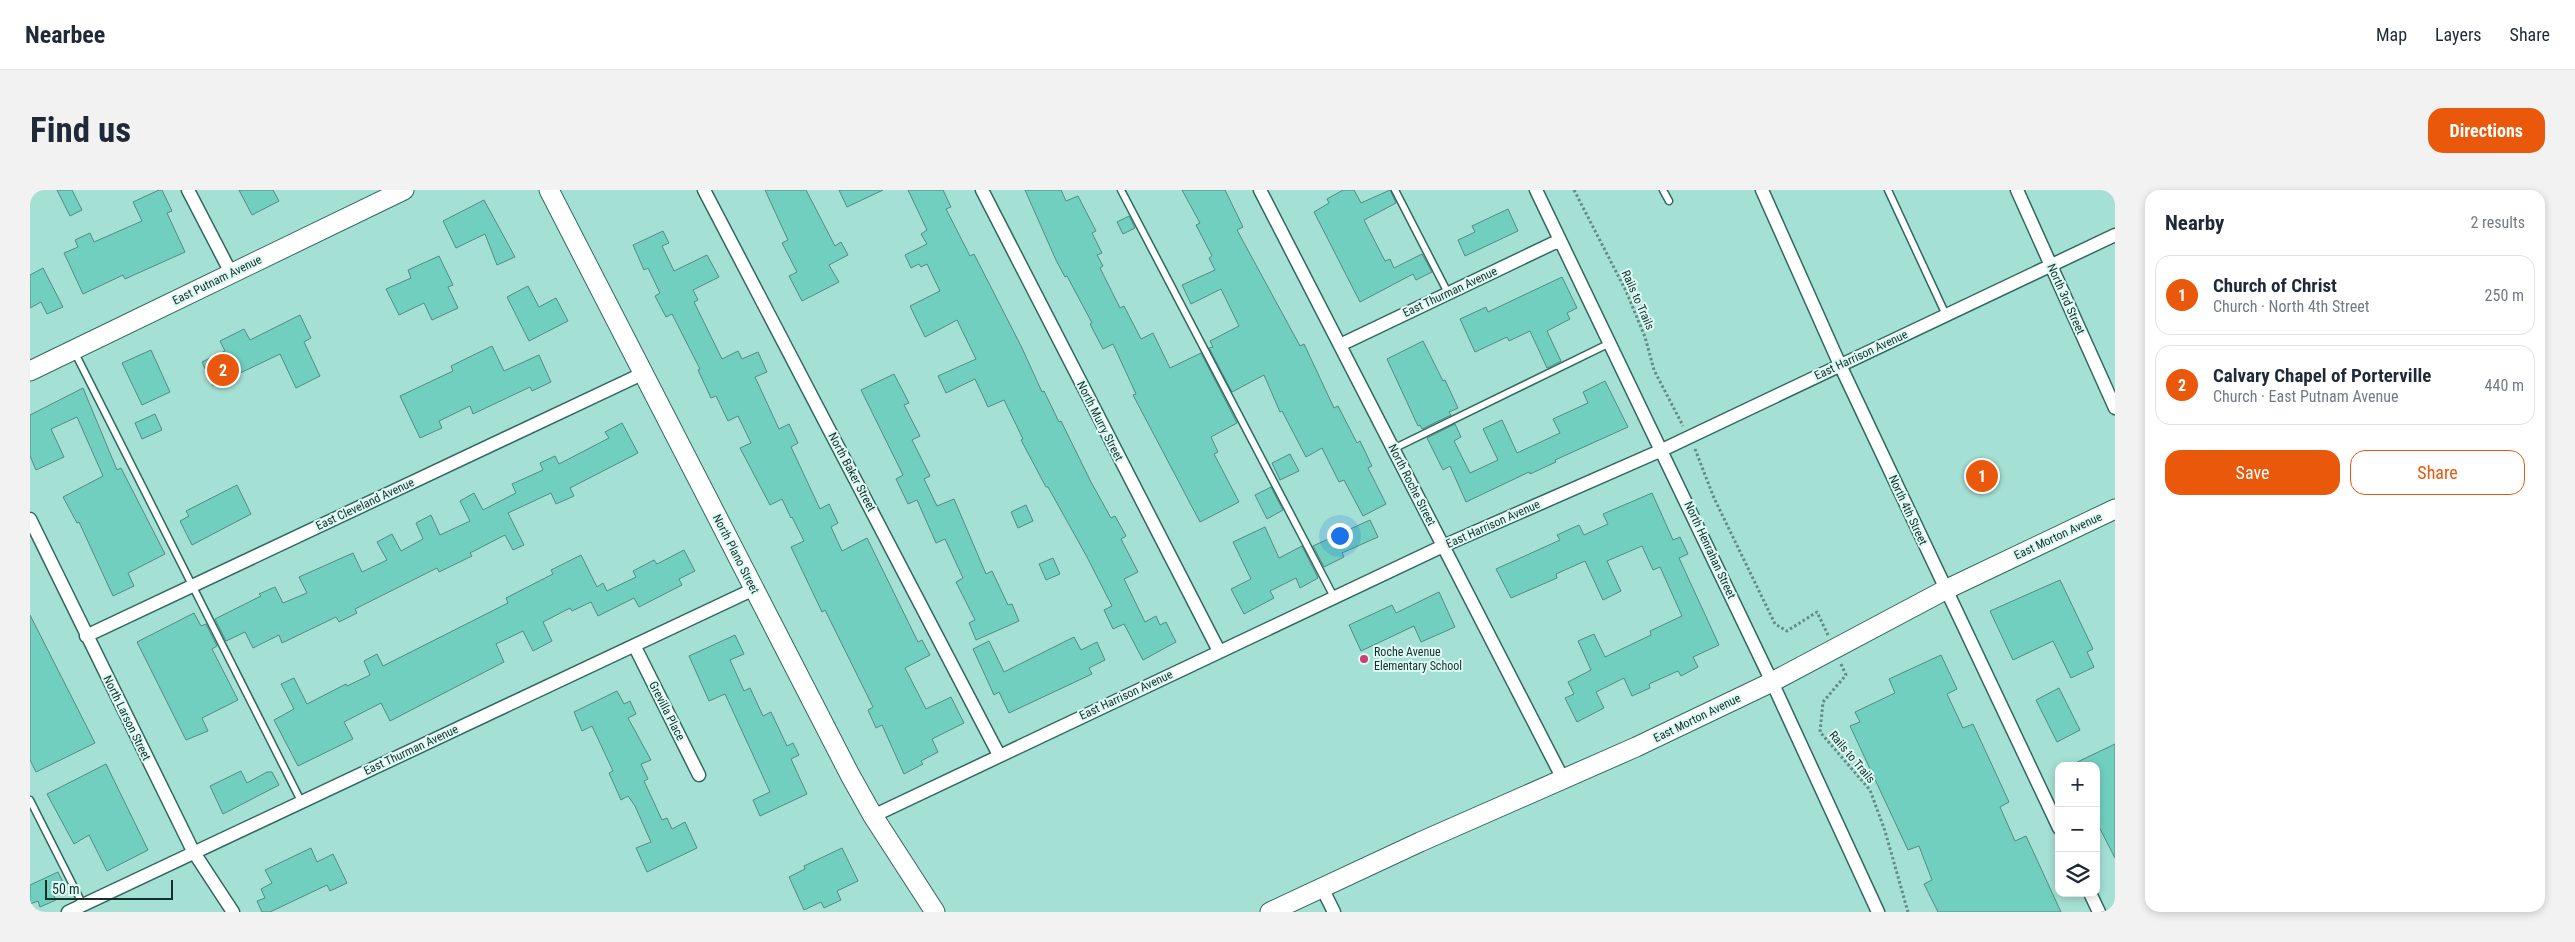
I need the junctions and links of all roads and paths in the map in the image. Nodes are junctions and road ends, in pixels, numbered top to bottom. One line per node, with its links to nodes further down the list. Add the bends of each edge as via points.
1 (188, 190): 19 (street)
2 (404, 190): 19 (main road, East Putnam Avenue)
3 (549, 190): 27 (main road, North Plano Street)
4 (704, 190): 46 (street, North Baker Street)
5 (982, 190): 43 (street, North Murry Street)
6 (1121, 190): 39 (lane)
7 (1260, 190): 23 (street, North Roche Street)
8 (1395, 190): 20 (lane)
9 (1536, 190): 17 (street, North Henrahan Street)
10 (1574, 190): 29 (path, Rails to Trails, via 1626,291 1654,370)
11 (1663, 190): 15 (lane)
12 (1762, 190): 25 (street, North 4th Street)
13 (1888, 190): 21 (lane)
14 (2017, 190): 18 (street, North 3rd Street)
15 (1669, 201)
16 (2115, 235): 18 (street, East Harrison Avenue)
17 (1560, 240): 20 (street, East Thurman Avenue); 22 (street, North Henrahan Street)
18 (2051, 266): 21 (street, East Harrison Avenue); 28 (street, North 3rd Street)
19 (231, 273): 24 (main road, East Putnam Avenue)
20 (1448, 293): 23 (street, East Thurman Avenue)
21 (1946, 315): 25 (street, East Harrison Avenue)
22 (1610, 343): 30 (lane); 31 (street, North Henrahan Street)
23 (1340, 345): 30 (street, North Roche Street)
24 (74, 350): 26 (main road, East Putnam Avenue); 36 (lane)
25 (1840, 365): 31 (street, East Harrison Avenue); 38 (street, North 4th Street)
26 (30, 371)
27 (644, 373): 36 (street, East Cleveland Avenue); 37 (main road, North Plano Street)
28 (2115, 408)
29 (1680, 420)
30 (1393, 449): 35 (street, North Roche Street)
31 (1662, 450): 35 (street, East Harrison Avenue); 45 (street, North Henrahan Street)
32 (1696, 451): 40 (path, via 1714,498 1775,624 1787,631 1817,612)
33 (2115, 509): 38 (main road, East Morton Avenue)
34 (30, 519): 41 (street, North Larson Street)
35 (1443, 546): 39 (street, East Harrison Avenue); 48 (street, North Roche Street)
36 (191, 586): 41 (street, East Cleveland Avenue); 50 (lane)
37 (754, 589): 42 (street, East Thurman Avenue); 51 (main road, North Plano Street)
38 (1945, 590): 45 (main road, East Morton Avenue); 52 (street, North 4th Street)
39 (1334, 597): 43 (street, East Harrison Avenue)
40 (1824, 628)
41 (86, 636): 53 (street, North Larson Street)
42 (635, 647): 47 (street, Grevilla Place); 50 (street, East Thurman Avenue)
43 (1219, 651): 46 (street, East Harrison Avenue)
44 (1846, 675): 63 (path, Rails to Trails, via 1824,702 1820,732 1870,790 1886,831)
45 (1772, 682): 48 (main road, East Morton Avenue); 62 (street, North Henrahan Street)
46 (999, 755): 51 (street, East Harrison Avenue)
47 (699, 775)
48 (1563, 780): 54 (main road, East Morton Avenue)
49 (30, 800): 56 (lane)
50 (301, 801): 53 (street, East Thurman Avenue)
51 (873, 816): 59 (main road, North Plano Street)
52 (2055, 820)
53 (193, 851): 56 (street, East Thurman Avenue); 58 (street, North Larson Street)
54 (1322, 888): 60 (main road, East Morton Avenue); 61 (street)
55 (2092, 897): 64 (street)
56 (83, 904): 57 (street, East Thurman Avenue)
57 (68, 912)
58 (233, 912)
59 (935, 912)
60 (1270, 912)
61 (1334, 912)
62 (1878, 912)
63 (1908, 912)
64 (2099, 912)

